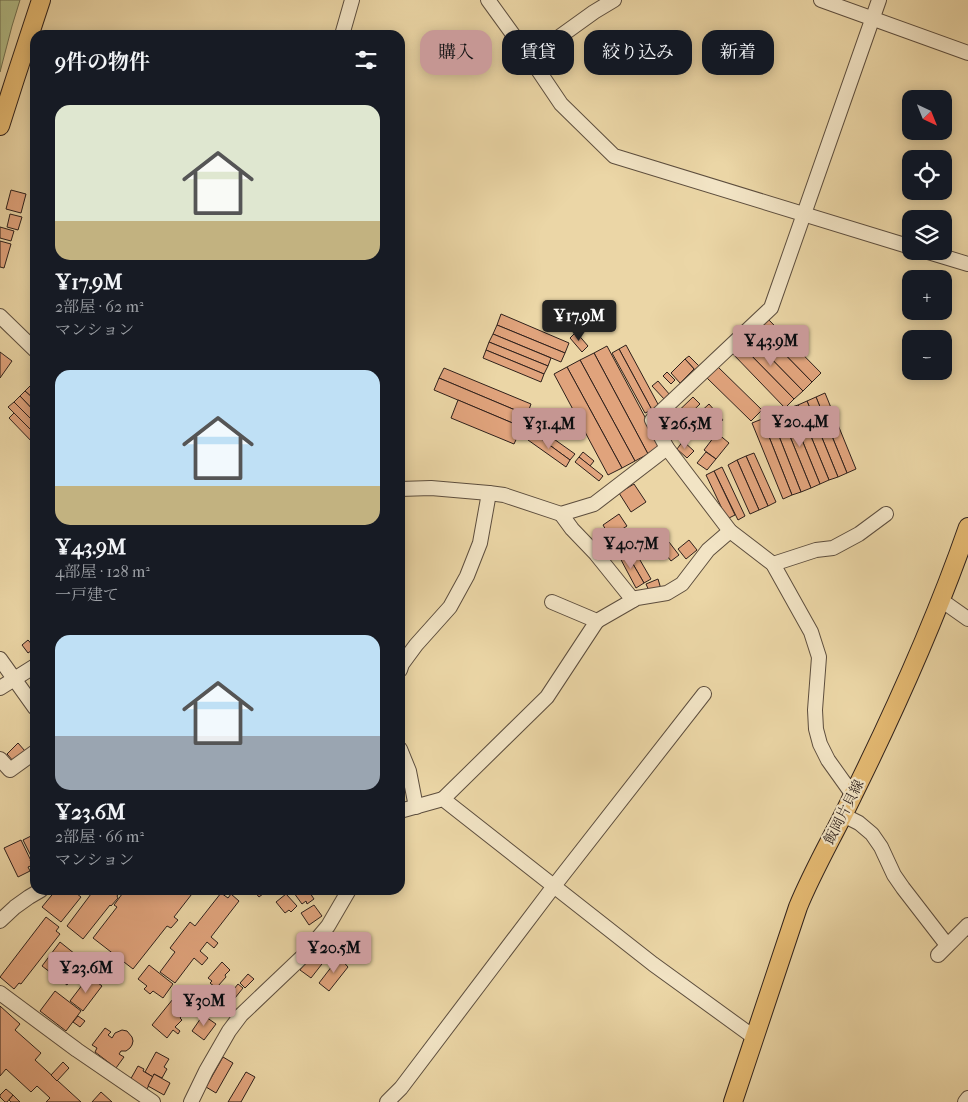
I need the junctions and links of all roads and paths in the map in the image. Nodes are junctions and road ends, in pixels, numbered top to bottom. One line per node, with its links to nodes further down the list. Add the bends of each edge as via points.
1 (41, 0): 8 (main road)
2 (352, 0): 9 (street)
3 (488, 0): 10 (street)
4 (614, 0): 11 (street)
5 (821, 0): 7 (street)
6 (879, 0): 7 (street)
7 (873, 18): 13 (street); 16 (street)
8 (31, 30)
9 (343, 30)
10 (510, 30)
11 (569, 30)
12 (30, 32): 15 (main road)
13 (968, 53)
14 (541, 75): 16 (street, via 561,104 614,156)
15 (0, 126)
16 (803, 214): 17 (street); 22 (street, via 771,308 652,420)
17 (902, 244)
18 (952, 259): 19 (street)
19 (968, 264)
20 (0, 316): 21 (street)
21 (30, 345)
22 (667, 448): 25 (street, via 594,504); 28 (street)
23 (405, 489): 24 (street)
24 (489, 493): 25 (street); 36 (street, via 480,543 467,576 450,607)
25 (561, 514): 30 (street)
26 (886, 514): 29 (street, via 833,548)
27 (968, 527): 31 (main road, 飯岡片貝線)
28 (730, 531): 29 (street); 30 (street, via 708,550 682,584 667,593)
29 (773, 564): 45 (street, via 811,632 819,657 815,710 820,744)
30 (633, 600): 34 (street)
31 (941, 600): 33 (street); 45 (main road, 飯岡片貝線)
32 (552, 602): 34 (street)
33 (968, 619)
34 (597, 621): 46 (street, via 547,697)
35 (0, 659): 38 (street)
36 (405, 660)
37 (30, 669): 38 (street)
38 (15, 679): 39 (street); 41 (street)
39 (0, 688)
40 (704, 694): 50 (street)
41 (30, 701)
42 (30, 756): 43 (street, via 10,770)
43 (0, 759)
44 (405, 763): 47 (street)
45 (853, 795): 49 (main road, 飯岡片貝線)
46 (443, 799): 47 (street); 50 (street)
47 (416, 807): 48 (street)
48 (405, 810)
49 (843, 815): 54 (street, via 859,823 882,847 894,876 943,950); 56 (main road, 飯岡片貝線, via 798,907)
50 (554, 886): 56 (street); 60 (street, via 401,1088)
51 (34, 895): 53 (street)
52 (346, 895): 59 (street, via 328,926 302,957 241,1015)
53 (0, 921)
54 (968, 925)
55 (0, 993): 58 (street)
56 (755, 1038): 61 (main road, 飯岡片貝線)
57 (968, 1098): 62 (street)
58 (153, 1102)
59 (190, 1102)
60 (387, 1102)
61 (733, 1102)
62 (965, 1102)

